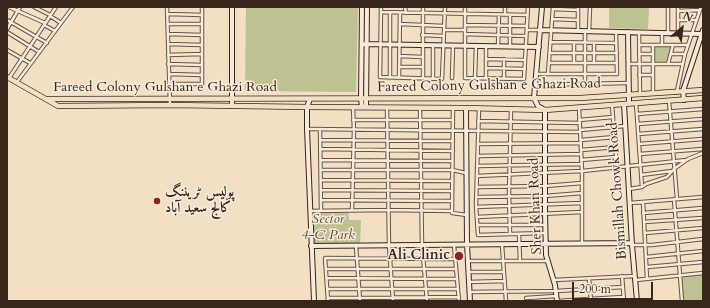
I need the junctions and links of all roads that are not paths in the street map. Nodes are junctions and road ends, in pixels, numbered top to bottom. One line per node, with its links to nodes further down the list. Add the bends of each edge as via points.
1 (9, 7): 25 (street)
2 (20, 7): 25 (street)
3 (34, 7): 39 (street)
4 (56, 7): 39 (street)
5 (73, 7): 46 (street)
6 (167, 7): 30 (street)
7 (202, 7): 33 (street)
8 (232, 7): 180 (street)
9 (362, 7): 90 (street)
10 (366, 7): 90 (street)
11 (381, 7): 26 (street)
12 (406, 7): 29 (street)
13 (423, 7): 31 (street)
14 (445, 7): 32 (street)
15 (465, 7): 34 (street)
16 (505, 7): 36 (street)
17 (528, 7): 38 (street)
18 (542, 7): 60 (street)
19 (590, 7): 63 (street)
20 (668, 7): 71 (street)
21 (553, 8): 22 (street); 40 (street)
22 (578, 8): 42 (street)
23 (678, 9): 24 (street); 43 (street)
24 (700, 9): 44 (street)
25 (18, 11): 45 (street); 47 (street)
26 (381, 12): 27 (street); 91 (street)
27 (390, 13): 28 (street); 94 (street)
28 (400, 13): 29 (street); 50 (street)
29 (406, 13): 31 (street)
30 (167, 14): 33 (street); 48 (street)
31 (423, 14): 32 (street); 51 (street)
32 (445, 14): 34 (street); 53 (street)
33 (202, 15): 49 (street)
34 (465, 15): 35 (street); 52 (street)
35 (499, 15): 36 (street); 54 (street)
36 (505, 15): 37 (street)
37 (510, 15): 38 (street); 55 (street)
38 (527, 15): 56 (street)
39 (50, 16): 46 (street); 47 (street)
40 (553, 19): 42 (street); 61 (street)
41 (7, 20): 45 (street)
42 (578, 20): 62 (street)
43 (678, 20): 44 (street); 72 (street)
44 (696, 20): 75 (street)
45 (11, 22): 57 (street); 79 (street)
46 (61, 23): 65 (street)
47 (44, 24): 65 (street); 79 (street)
48 (168, 24): 49 (street); 73 (street)
49 (202, 24): 76 (street)
50 (400, 24): 51 (street); 95 (street)
51 (423, 25): 53 (street); 77 (street)
52 (465, 25): 54 (street); 59 (street)
53 (444, 26): 58 (street)
54 (499, 26): 55 (street); 78 (street)
55 (510, 26): 56 (street); 81 (street)
56 (527, 28): 60 (street); 82 (street)
57 (7, 29)
58 (444, 30): 59 (street); 80 (street)
59 (465, 30): 74 (street)
60 (540, 30): 61 (street); 111 (street)
61 (552, 30): 62 (street); 83 (street)
62 (578, 31): 63 (street)
63 (587, 31): 66 (street); 86 (street)
64 (7, 32): 92 (street)
65 (56, 32): 84 (street)
66 (616, 32): 67 (street); 88 (street)
67 (628, 32): 68 (street); 138 (street, Bismillah Chowk Road)
68 (638, 32): 70 (street); 98 (street)
69 (702, 32): 75 (street); 172 (street)
70 (662, 33): 71 (street); 100 (street)
71 (668, 33): 72 (street)
72 (678, 33): 75 (street)
73 (168, 34): 76 (street); 89 (street)
74 (465, 34): 78 (street); 105 (street)
75 (692, 34): 102 (street)
76 (202, 35): 93 (street)
77 (422, 35): 80 (street); 96 (street)
78 (499, 35): 81 (street); 108 (street)
79 (36, 36): 84 (street); 92 (street)
80 (444, 36): 103 (street)
81 (510, 36): 82 (street); 109 (street)
82 (526, 36): 110 (street)
83 (551, 42): 85 (street); 114 (street)
84 (47, 43): 113 (street)
85 (574, 43): 86 (street); 115 (street)
86 (585, 43): 87 (street); 116 (street)
87 (594, 43): 88 (street); 117 (street)
88 (616, 43): 118 (street)
89 (168, 44): 93 (street); 124 (street)
90 (364, 44): 91 (street); 179 (street)
91 (380, 44): 94 (street); 157 (street, via 380,77)
92 (30, 45): 113 (street); 127 (street)
93 (202, 45): 119 (street)
94 (390, 45): 95 (street); 157 (street)
95 (400, 45): 96 (street); 125 (street)
96 (422, 45): 97 (street); 126 (street)
97 (433, 45): 103 (street); 160 (street)
98 (639, 45): 99 (street); 120 (street)
99 (653, 45): 100 (street); 121 (street)
100 (662, 45): 101 (street)
101 (674, 45): 102 (street); 122 (street)
102 (688, 45): 123 (street)
103 (444, 46): 104 (street); 160 (street, via 442,79)
104 (453, 46): 105 (street); 161 (street)
105 (465, 46): 106 (street); 162 (street, via 465,78)
106 (476, 46): 107 (street); 162 (street)
107 (486, 46): 108 (street); 128 (street)
108 (498, 46): 109 (street)
109 (510, 47): 110 (street)
110 (526, 47): 111 (street); 130 (street)
111 (539, 47): 150 (street)
112 (7, 50): 127 (street)
113 (39, 52): 131 (street)
114 (550, 53): 115 (street); 132 (street)
115 (574, 53): 116 (street); 133 (street)
116 (585, 53): 117 (street); 134 (street)
117 (594, 53): 118 (street); 135 (street)
118 (616, 53): 136 (street)
119 (202, 54): 124 (street); 143 (street)
120 (639, 54): 121 (street); 139 (street)
121 (653, 54): 140 (street)
122 (671, 54): 123 (street); 141 (street)
123 (685, 54): 142 (street)
124 (168, 56): 137 (street)
125 (400, 56): 126 (street); 144 (street)
126 (422, 57): 145 (street)
127 (22, 58): 131 (street); 156 (street)
128 (486, 59): 129 (street); 146 (street)
129 (504, 59): 130 (street); 147 (street)
130 (525, 60): 148 (street)
131 (30, 63): 165 (street)
132 (549, 63): 133 (street); 151 (street)
133 (574, 63): 134 (street)
134 (585, 63): 135 (street); 152 (street)
135 (594, 63): 136 (street)
136 (616, 63): 152 (street, via 617,74)
137 (168, 64): 143 (street); 149 (street)
138 (628, 64): 139 (street); 166 (street, Bismillah Chowk Road)
139 (639, 64): 140 (street); 154 (street)
140 (654, 64): 141 (street); 155 (street)
141 (668, 64): 142 (street)
142 (682, 64): 171 (street)
143 (202, 65): 153 (street)
144 (399, 67): 145 (street); 158 (street)
145 (423, 68): 159 (street)
146 (486, 68): 147 (street); 163 (street)
147 (504, 69): 148 (street); 164 (street)
148 (525, 69): 164 (street, via 524,79)
149 (169, 74): 153 (street); 167 (street)
150 (536, 74): 151 (street); 169 (street)
151 (548, 74): 152 (street)
152 (585, 74): 168 (street)
153 (202, 75): 167 (street, via 202,84)
154 (639, 75): 155 (street); 175 (street)
155 (653, 75): 173 (street)
156 (8, 77): 165 (main road)
157 (390, 78): 158 (street)
158 (399, 78): 159 (street)
159 (423, 78): 160 (street)
160 (433, 78)
161 (452, 78)
162 (475, 78): 163 (street)
163 (486, 78): 164 (street)
164 (504, 78)
165 (17, 83): 183 (main road, Fareed Colony Gulshan e Ghazi Road, via 46,99)
166 (628, 83): 168 (street); 174 (street, Bismillah Chowk Road)
167 (169, 84): 183 (street)
168 (585, 84): 169 (street)
169 (536, 85): 176 (street)
170 (703, 90): 172 (main road, Fareed Colony Gulshan e Ghazi Road)
171 (677, 91): 172 (main road, Fareed Colony Gulshan e Ghazi Road); 173 (main road, Fareed Colony Gulshan e Ghazi Road)
172 (683, 91): 181 (street)
173 (653, 93): 175 (main road, Fareed Colony Gulshan e Ghazi Road)
174 (629, 94): 175 (main road, Fareed Colony Gulshan e Ghazi Road); 176 (main road, Fareed Colony Gulshan e Ghazi Road); 185 (street, Bismillah Chowk Road)
175 (640, 94)
176 (534, 98): 179 (main road, Fareed Colony Gulshan e Ghazi Road); 199 (street, via 538,106)
177 (703, 98): 181 (main road, Fareed Colony Gulshan e Ghazi Road)
178 (310, 99): 179 (main road, Fareed Colony Gulshan e Ghazi Road); 180 (main road, Fareed Colony Gulshan e Ghazi Road); 188 (street)
179 (363, 99): 190 (street)
180 (232, 100): 183 (main road, Fareed Colony Gulshan e Ghazi Road); 187 (street)
181 (684, 100): 182 (main road, Fareed Colony Gulshan e Ghazi Road)
182 (669, 101): 184 (main road, Fareed Colony Gulshan e Ghazi Road); 200 (street)
183 (170, 102): 187 (main road, Fareed Colony Gulshan e Ghazi Road)
184 (636, 103): 185 (main road, Fareed Colony Gulshan e Ghazi Road); 201 (street)
185 (627, 104): 186 (main road, Fareed Colony Gulshan e Ghazi Road); 214 (street, Bismillah Chowk Road)
186 (612, 105): 196 (main road, Fareed Colony Gulshan e Ghazi Road); 202 (street)
187 (232, 106): 188 (main road, Fareed Colony Gulshan e Ghazi Road)
188 (307, 107): 189 (main road, Fareed Colony Gulshan e Ghazi Road); 216 (street)
189 (353, 107): 190 (main road, Fareed Colony Gulshan e Ghazi Road); 204 (street)
190 (364, 107): 191 (main road, Fareed Colony Gulshan e Ghazi Road)
191 (387, 107): 192 (main road, Fareed Colony Gulshan e Ghazi Road); 205 (street)
192 (420, 108): 193 (main road, Fareed Colony Gulshan e Ghazi Road); 206 (street)
193 (453, 108): 194 (main road, Fareed Colony Gulshan e Ghazi Road); 207 (street)
194 (466, 108): 195 (main road, Fareed Colony Gulshan e Ghazi Road); 223 (street)
195 (479, 108): 197 (main road, Fareed Colony Gulshan e Ghazi Road); 208 (street)
196 (579, 108): 199 (main road, Fareed Colony Gulshan e Ghazi Road); 211 (street)
197 (511, 109): 199 (main road, Fareed Colony Gulshan e Ghazi Road); 210 (street)
198 (703, 109): 200 (street)
199 (545, 110): 212 (street, Sher Khan Road)
200 (670, 111): 201 (street); 209 (street)
201 (637, 114): 213 (street)
202 (613, 117): 211 (street); 215 (street)
203 (703, 119): 209 (street)
204 (353, 120): 205 (street); 219 (street)
205 (387, 120): 206 (street); 220 (street)
206 (420, 120): 207 (street); 221 (street)
207 (453, 120): 222 (street)
208 (478, 121): 210 (street); 224 (street)
209 (670, 121): 213 (street); 228 (street)
210 (510, 122): 212 (street); 225 (street)
211 (580, 122): 212 (street); 226 (street)
212 (545, 123): 227 (street, Sher Khan Road)
213 (638, 124): 229 (street)
214 (626, 126): 215 (street); 270 (street, Bismillah Chowk Road)
215 (614, 127): 226 (street); 230 (street)
216 (307, 129): 217 (street); 323 (street)
217 (320, 129): 219 (street); 232 (street)
218 (703, 129): 228 (street)
219 (354, 130): 220 (street); 233 (street)
220 (387, 130): 221 (street); 234 (street)
221 (420, 131): 222 (street); 235 (street)
222 (453, 131): 223 (street); 236 (street)
223 (466, 131): 224 (street); 280 (street)
224 (478, 131): 225 (street); 240 (street)
225 (510, 131): 227 (street); 241 (street)
226 (580, 131): 227 (street); 237 (street)
227 (545, 132): 239 (street, Sher Khan Road)
228 (671, 132): 229 (street); 238 (street)
229 (638, 134): 242 (street)
230 (615, 137): 237 (street); 243 (street)
231 (703, 139): 238 (street)
232 (320, 140): 233 (street); 244 (street)
233 (353, 140): 234 (street); 246 (street)
234 (387, 141): 235 (street); 247 (street)
235 (420, 141): 236 (street); 249 (street)
236 (453, 141): 251 (street)
237 (581, 141): 239 (street); 248 (street)
238 (672, 142): 242 (street); 250 (street)
239 (545, 143): 241 (street); 256 (street, Sher Khan Road)
240 (478, 144): 241 (street); 257 (street)
241 (510, 144): 255 (street)
242 (639, 144): 254 (street)
243 (616, 147): 248 (street); 258 (street)
244 (320, 149): 246 (street); 259 (street)
245 (703, 149): 250 (street)
246 (353, 150): 247 (street); 260 (street)
247 (388, 150): 249 (street); 261 (street)
248 (581, 150): 253 (street)
249 (420, 151): 251 (street); 263 (street)
250 (673, 151): 254 (street); 265 (street)
251 (452, 152): 264 (street)
252 (703, 153): 262 (street)
253 (581, 154): 256 (street); 266 (street)
254 (640, 154): 268 (street)
255 (510, 155): 256 (street); 257 (street); 269 (street)
256 (545, 155): 267 (street, Sher Khan Road)
257 (478, 156): 271 (street)
258 (616, 157): 266 (street); 272 (street)
259 (320, 160): 260 (street); 273 (street)
260 (353, 160): 261 (street); 274 (street)
261 (388, 160): 263 (street); 275 (street)
262 (687, 160): 265 (street); 278 (street)
263 (421, 161): 264 (street); 276 (street)
264 (452, 161): 277 (street)
265 (673, 161): 268 (street); 278 (street)
266 (581, 162): 267 (street); 279 (street)
267 (545, 164): 269 (street); 281 (street, Sher Khan Road)
268 (640, 164): 270 (street); 283 (street)
269 (510, 165): 271 (street); 282 (street)
270 (628, 165): 272 (street); 295 (street, Bismillah Chowk Road)
271 (477, 166): 284 (street)
272 (617, 167): 279 (street)
273 (321, 170): 274 (street); 285 (street)
274 (353, 170): 275 (street); 286 (street)
275 (388, 170): 276 (street); 287 (street)
276 (421, 170): 277 (street); 288 (street)
277 (452, 170): 280 (street); 289 (street)
278 (673, 170): 283 (street); 294 (street, via 667,177); 306 (street)
279 (582, 171): 281 (street); 290 (street)
280 (466, 173): 328 (street)
281 (545, 173): 282 (street); 292 (street, Sher Khan Road)
282 (509, 174): 284 (street); 291 (street)
283 (641, 175): 294 (street)
284 (477, 176): 293 (street)
285 (321, 180): 286 (street); 296 (street)
286 (353, 180): 287 (street); 297 (street)
287 (388, 181): 288 (street); 298 (street)
288 (421, 181): 289 (street); 299 (street)
289 (452, 181): 300 (street)
290 (582, 182): 292 (street); 301 (street)
291 (509, 186): 292 (street); 293 (street); 302 (street)
292 (545, 186): 303 (street, Sher Khan Road)
293 (477, 187): 304 (street)
294 (642, 187): 295 (street)
295 (629, 189): 314 (street, Bismillah Chowk Road)
296 (321, 190): 297 (street); 307 (street)
297 (352, 190): 298 (street); 308 (street)
298 (388, 190): 299 (street); 309 (street)
299 (421, 191): 300 (street); 310 (street)
300 (452, 191): 311 (street)
301 (582, 193): 303 (street); 313 (street)
302 (509, 196): 303 (street); 304 (street); 316 (street)
303 (545, 196): 315 (street, Sher Khan Road)
304 (476, 197): 317 (street)
305 (703, 197): 306 (street)
306 (676, 199): 312 (street); 322 (street)
307 (321, 200): 308 (street); 324 (street)
308 (352, 200): 309 (street); 319 (street)
309 (388, 200): 310 (street); 320 (street)
310 (421, 201): 311 (street); 321 (street)
311 (452, 201): 325 (street)
312 (643, 202): 314 (street); 327 (street)
313 (582, 203): 315 (street); 326 (street)
314 (630, 203): 351 (street, Bismillah Chowk Road)
315 (545, 205): 316 (street); 329 (street, Sher Khan Road)
316 (509, 206): 317 (street); 330 (street)
317 (476, 207): 331 (street)
318 (703, 208): 322 (street)
319 (352, 210): 320 (street); 324 (street)
320 (388, 210): 321 (street); 353 (street)
321 (421, 210): 325 (street); 354 (street)
322 (675, 210): 327 (street); 333 (street)
323 (310, 211): 324 (street); 357 (street)
324 (321, 211)
325 (452, 211): 328 (street)
326 (582, 212): 329 (street); 350 (street)
327 (643, 213): 334 (street)
328 (466, 215): 346 (street)
329 (545, 215): 330 (street); 335 (street, Sher Khan Road)
330 (510, 216): 331 (street); 336 (street)
331 (477, 217): 337 (street)
332 (703, 218): 333 (street)
333 (676, 220): 334 (street); 339 (street)
334 (644, 222): 343 (street)
335 (545, 224): 336 (street); 340 (street, Sher Khan Road)
336 (510, 225): 337 (street); 341 (street)
337 (478, 226): 341 (street, via 478,235)
338 (703, 228): 339 (street)
339 (677, 231): 343 (street); 345 (street)
340 (546, 233): 342 (street); 349 (street, Sher Khan Road)
341 (510, 234): 342 (street)
342 (519, 234): 348 (street)
343 (644, 234): 356 (street)
344 (703, 239): 345 (street)
345 (678, 242): 356 (street); 359 (street)
346 (467, 244): 347 (street); 355 (street); 365 (street)
347 (502, 244): 348 (street); 366 (street)
348 (519, 244): 349 (street); 367 (street)
349 (546, 244): 350 (street); 368 (street, Sher Khan Road)
350 (582, 244): 351 (street)
351 (632, 244): 356 (street); 385 (street, Bismillah Chowk Road)
352 (356, 245): 353 (street); 357 (street); 361 (street)
353 (389, 245): 354 (street); 362 (street)
354 (422, 245): 355 (street); 363 (street)
355 (454, 245): 364 (street)
356 (645, 245): 360 (street)
357 (311, 246): 412 (street)
358 (703, 251): 359 (street)
359 (679, 253): 360 (street); 370 (street)
360 (646, 257): 371 (street)
361 (357, 258): 362 (street); 372 (street, via 325,258); 373 (street)
362 (390, 258): 363 (street); 374 (street)
363 (424, 258): 364 (street); 375 (street)
364 (455, 259): 376 (street)
365 (468, 261): 366 (street); 377 (street)
366 (504, 261): 367 (street); 378 (street)
367 (520, 261): 368 (street)
368 (548, 261): 390 (street, Sher Khan Road)
369 (703, 262): 370 (street)
370 (679, 264): 371 (street); 381 (street)
371 (647, 267): 389 (street)
372 (326, 269): 373 (street); 382 (street)
373 (358, 269): 374 (street); 383 (street)
374 (390, 269): 375 (street); 386 (street)
375 (424, 269): 376 (street); 387 (street)
376 (456, 269): 388 (street)
377 (468, 272): 378 (street); 392 (street)
378 (504, 272): 391 (street)
379 (703, 273): 381 (street)
380 (622, 276): 384 (street); 385 (street); 393 (street)
381 (680, 276): 389 (street); 417 (street)
382 (327, 278): 383 (street); 394 (street)
383 (358, 278): 386 (street); 395 (street)
384 (590, 278): 390 (street); 399 (street)
385 (635, 278): 389 (street); 416 (street, Bismillah Chowk Road)
386 (391, 279): 387 (street); 396 (street)
387 (425, 279): 388 (street); 397 (street)
388 (457, 279): 398 (street)
389 (647, 279)
390 (554, 280): 400 (street, Sher Khan Road)
391 (505, 281): 392 (street); 401 (street)
392 (469, 282): 402 (street)
393 (623, 287): 399 (street); 403 (street)
394 (328, 289): 395 (street); 405 (street)
395 (359, 289): 396 (street); 406 (street)
396 (392, 289): 397 (street); 407 (street)
397 (426, 289): 398 (street); 408 (street)
398 (458, 289): 409 (street)
399 (590, 289): 400 (street); 411 (street)
400 (556, 290): 401 (street); 410 (street, Sher Khan Road)
401 (506, 291): 402 (street); 414 (street)
402 (470, 292): 413 (street)
403 (623, 297): 411 (street); 415 (street)
404 (526, 298): 410 (street)
405 (328, 299): 406 (street)
406 (360, 299): 407 (street)
407 (393, 299): 408 (street)
408 (427, 299): 409 (street)
409 (459, 299)
410 (557, 299): 411 (street)
411 (591, 300)
412 (314, 301)
413 (470, 301)
414 (506, 301)
415 (624, 301)
416 (637, 301)
417 (682, 301)

